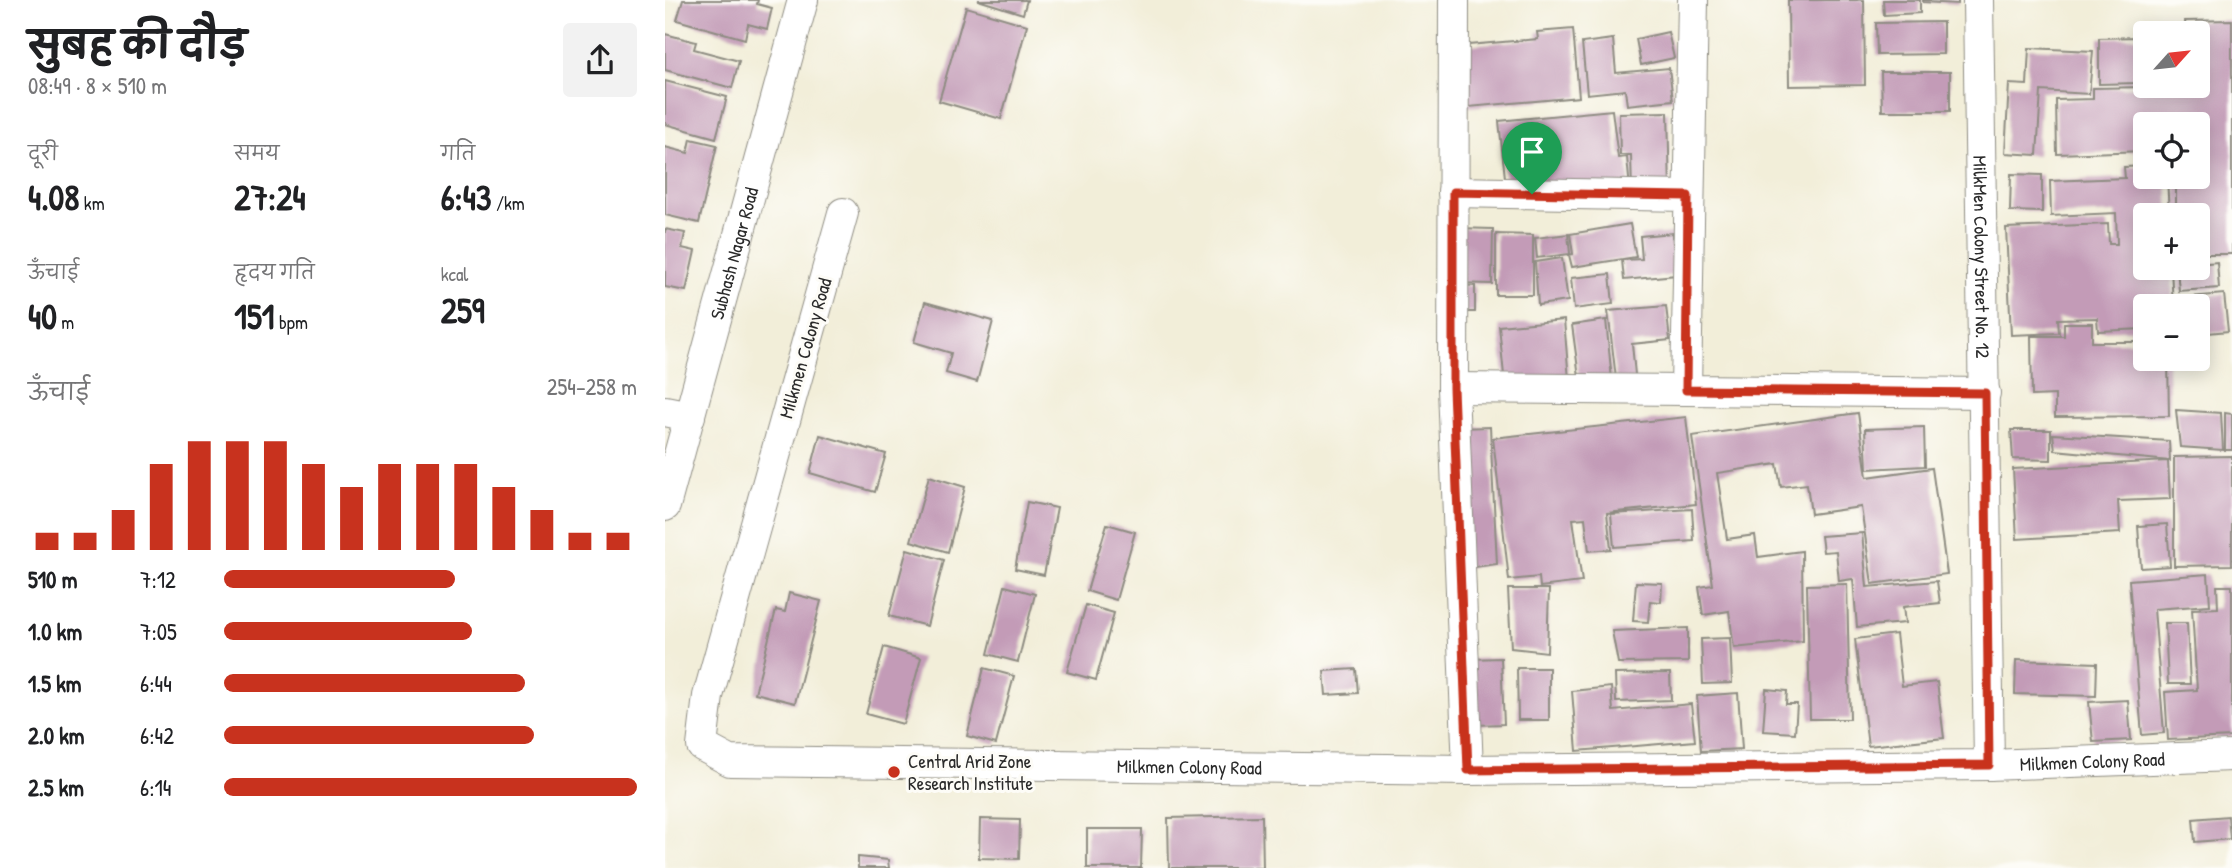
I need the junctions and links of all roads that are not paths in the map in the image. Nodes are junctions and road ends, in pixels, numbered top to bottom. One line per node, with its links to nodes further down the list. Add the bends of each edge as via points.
1 (803, 0): 11 (street, Subhash Nagar Road)
2 (1454, 0): 5 (street)
3 (1693, 0): 6 (street)
4 (1978, 0): 10 (street, MilkMen Colony Street No. 12)
5 (1453, 192): 6 (street); 8 (street)
6 (1688, 196): 9 (street)
7 (843, 213): 15 (street, Milkmen Colony Road, via 708,696 702,746 730,761)
8 (1453, 388): 9 (street); 15 (street)
9 (1686, 390): 10 (street)
10 (1985, 393): 14 (street, MilkMen Colony Street No. 12)
11 (677, 413): 12 (street, Subhash Nagar Road)
12 (665, 506)
13 (2232, 756): 14 (street, Milkmen Colony Road)
14 (1989, 765): 15 (street, Milkmen Colony Road)
15 (1468, 770)

